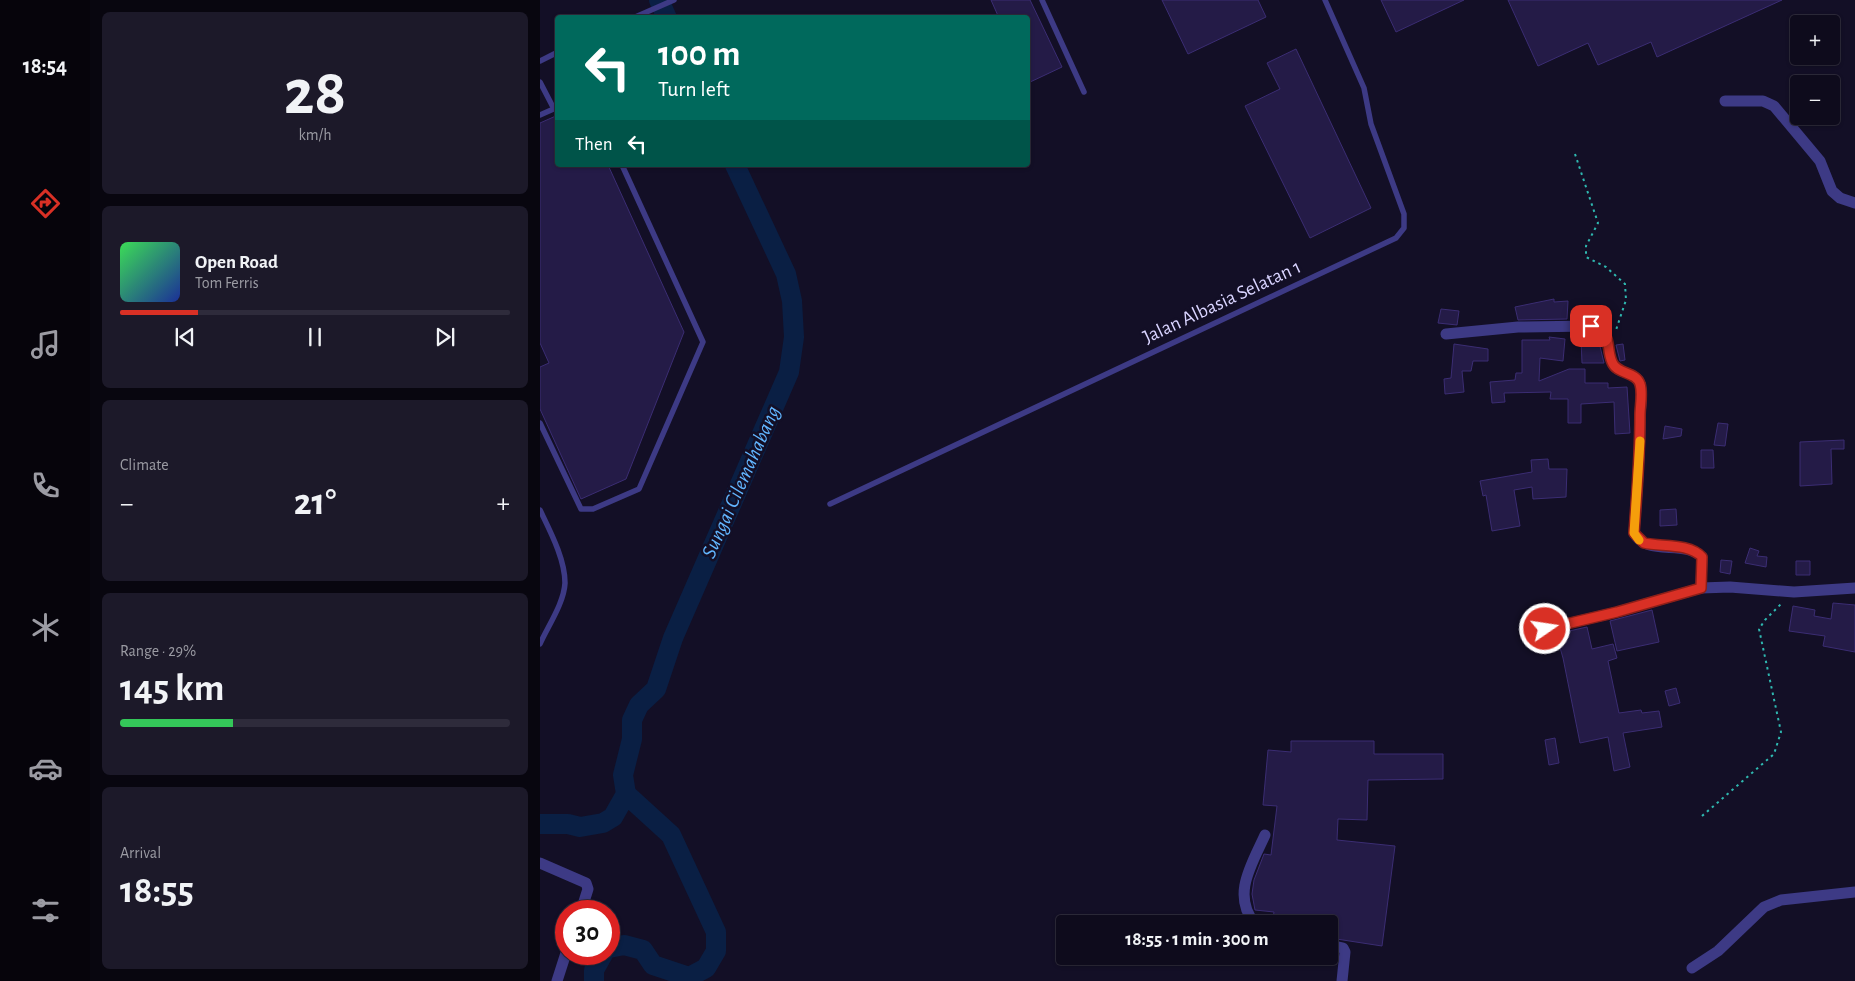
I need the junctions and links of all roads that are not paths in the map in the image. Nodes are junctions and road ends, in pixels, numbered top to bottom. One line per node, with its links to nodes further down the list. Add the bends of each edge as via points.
1 (674, 0): 4 (lane)
2 (1042, 0): 8 (lane)
3 (1325, 0): 17 (lane, Jalan Albasia Selatan 1, via 1364,88 1371,124 1404,214 1404,228 1396,238)
4 (641, 15)
5 (555, 54): 6 (lane)
6 (540, 61)
7 (540, 82): 10 (lane)
8 (1084, 92)
9 (1725, 102): 14 (street, via 1763,101 1774,106 1820,161 1832,191 1840,198)
10 (555, 106)
11 (555, 108): 12 (lane)
12 (540, 115)
13 (623, 167): 16 (lane, via 703,342 639,488 593,509 581,509)
14 (1855, 203)
15 (1446, 334): 19 (street, via 1518,327 1599,328 1608,341 1612,364 1617,370 1633,375 1641,386 1634,533 1644,543 1698,552 1702,557)
16 (540, 423)
17 (830, 504)
18 (540, 510): 22 (lane, via 560,558 565,583)
19 (1701, 588): 20 (street, via 1794,592); 21 (street)
20 (1855, 588)
21 (1545, 629)
22 (540, 644)
23 (1265, 835): 27 (street, via 1245,880 1243,901)
24 (540, 863): 26 (street, via 586,883 588,889)
25 (1855, 892): 30 (street, via 1781,900 1764,907 1718,951)
26 (584, 900)
27 (1249, 915)
28 (1338, 947): 32 (street, via 1345,952)
29 (562, 965): 31 (street)
30 (1692, 968)
31 (556, 981)
32 (1342, 981)

